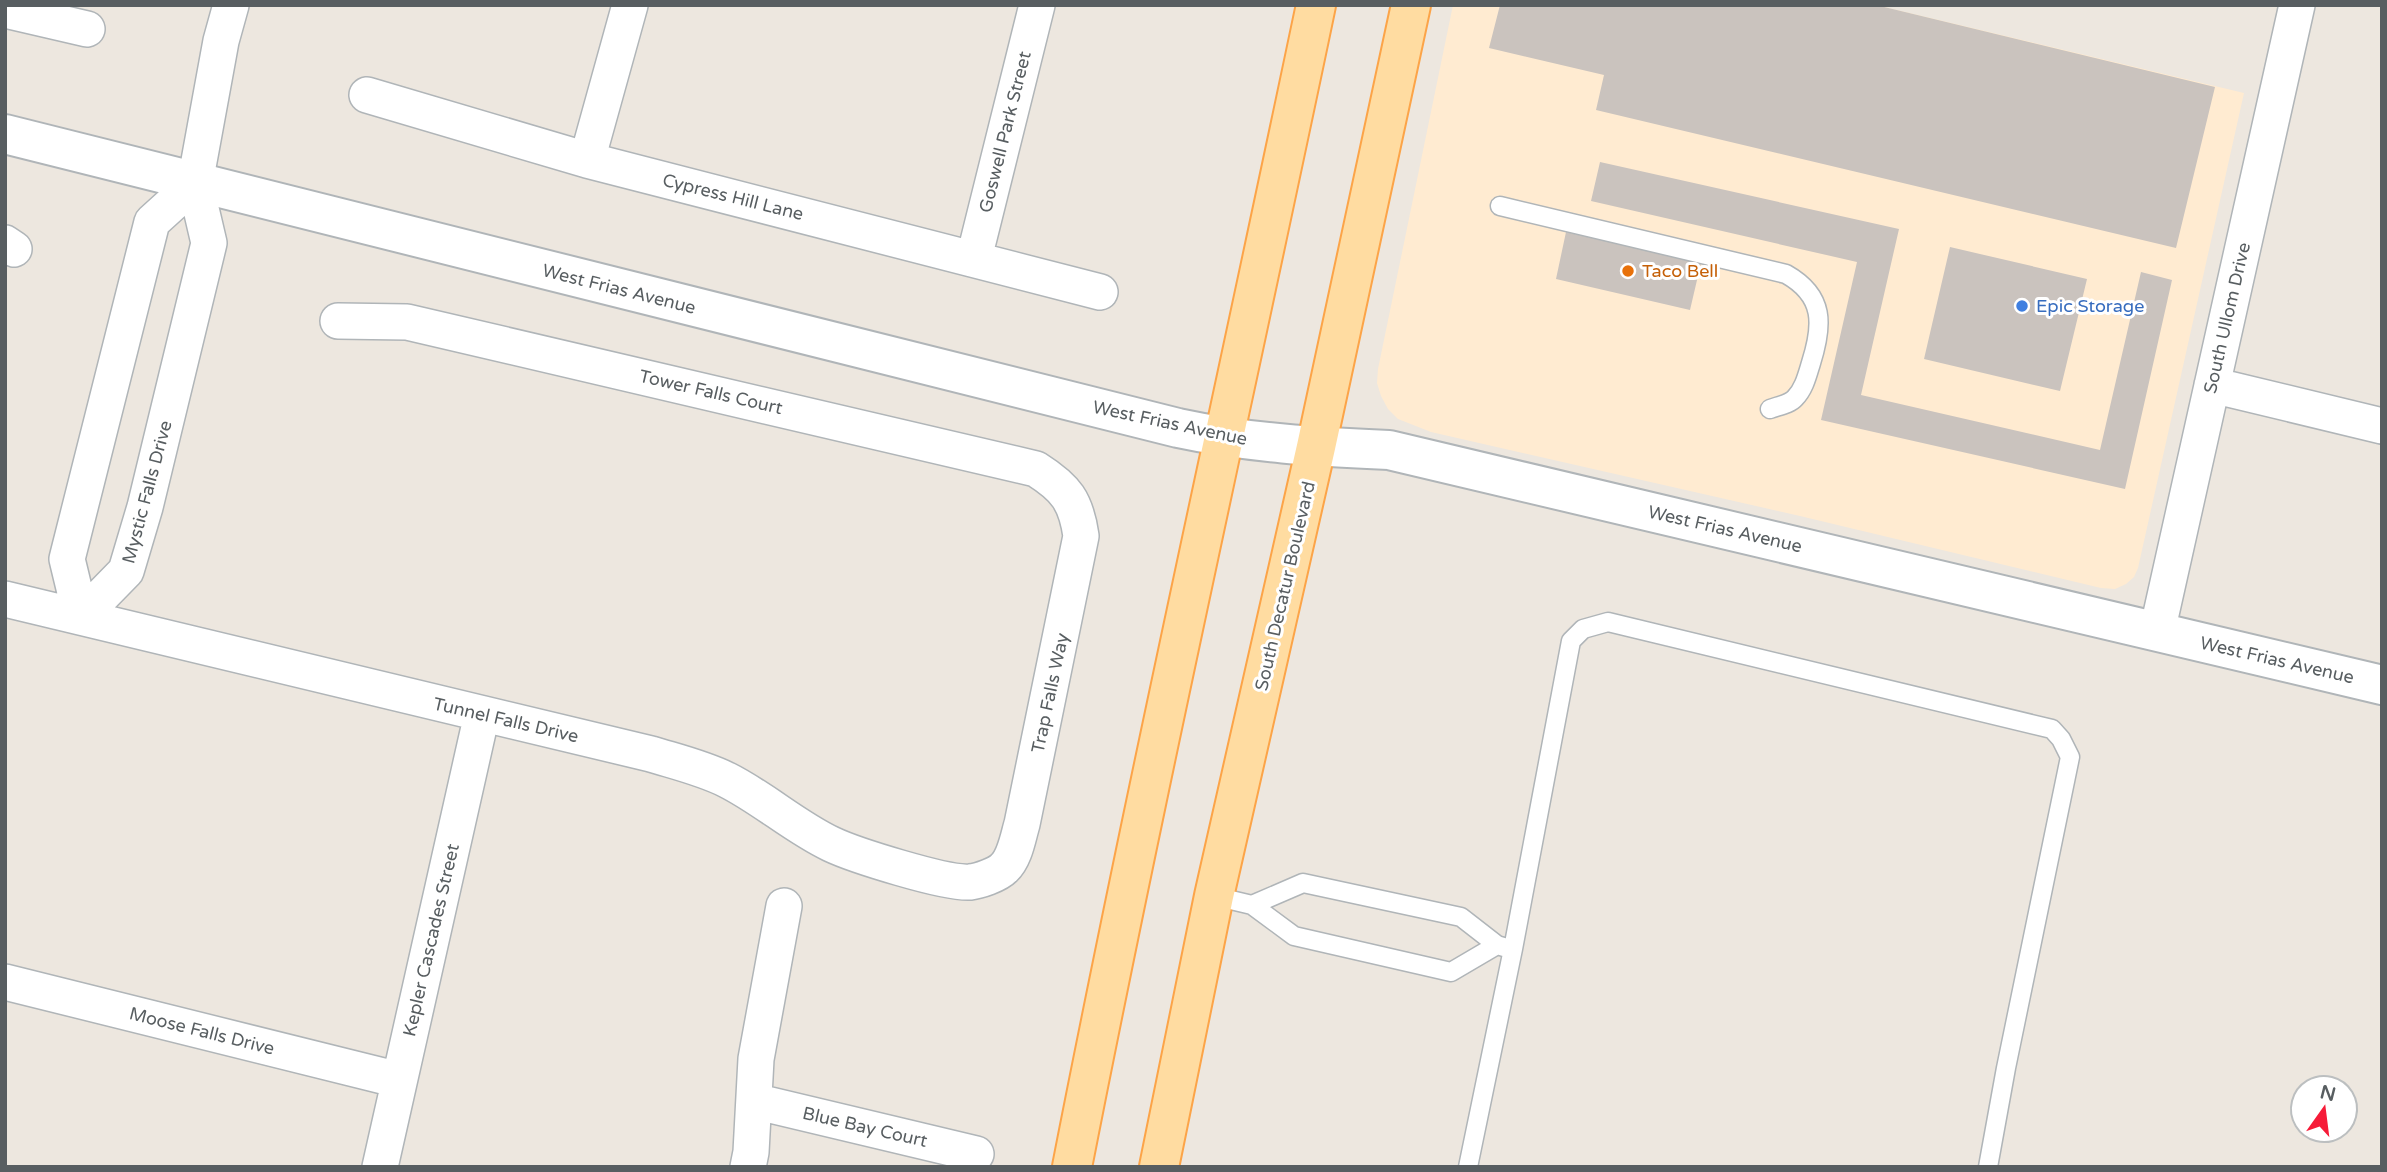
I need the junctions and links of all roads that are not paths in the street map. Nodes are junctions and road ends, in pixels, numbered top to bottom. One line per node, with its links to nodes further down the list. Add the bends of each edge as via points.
1 (231, 5): 12 (street, Mystic Falls Drive)
2 (630, 5): 11 (street)
3 (1037, 5): 14 (street, Goswell Park Street)
4 (1316, 5): 20 (main road)
5 (1411, 5): 21 (main road, South Decatur Boulevard)
6 (2297, 5): 17 (street, South Ullom Drive)
7 (5, 10): 8 (street)
8 (87, 29)
9 (367, 95): 11 (street, Cypress Hill Lane)
10 (5, 134): 12 (street, West Frias Avenue)
11 (587, 160): 14 (street, Cypress Hill Lane)
12 (195, 183): 20 (street, West Frias Avenue); 24 (street, Mystic Falls Drive, via 209,243 145,507 127,571); 24 (street, via 152,222 66,559)
13 (1500, 206): 18 (lane, via 1786,274 1798,281 1811,293 1819,313 1818,335 1804,384 1793,401)
14 (974, 258): 15 (street, Cypress Hill Lane)
15 (1100, 292)
16 (338, 321): 22 (street, Tower Falls Court, via 407,322 1036,469)
17 (2212, 385): 19 (street); 25 (street, South Ullom Drive)
18 (1770, 409)
19 (2382, 426)
20 (1225, 438): 21 (street, West Frias Avenue); 39 (main road)
21 (1316, 447): 25 (street, West Frias Avenue, via 1389,450); 29 (main road, South Decatur Boulevard)
22 (1070, 499): 28 (street, Trap Falls Way, via 1078,513 1081,536 1025,810 1004,868)
23 (5, 599): 24 (street, Tunnel Falls Drive)
24 (81, 617): 27 (street, Tunnel Falls Drive)
25 (2157, 632): 26 (street, West Frias Avenue)
26 (2382, 685)
27 (482, 714): 28 (street, Tunnel Falls Drive, via 704,770 728,780 830,844 856,854 943,879 969,882); 34 (street, Kepler Cascades Street)
28 (988, 876)
29 (1214, 896): 30 (lane); 40 (main road, South Decatur Boulevard)
30 (1252, 905): 32 (lane, via 1303,883 1461,917); 32 (lane, via 1294,936 1451,972)
31 (784, 906): 35 (street, via 756,1059)
32 (1505, 947): 41 (lane); 42 (lane, via 1570,641 1583,629 1608,622 2052,729 2070,757)
33 (5, 982): 34 (street, Moose Falls Drive)
34 (399, 1080): 37 (street, Kepler Cascades Street)
35 (754, 1101): 36 (street, Blue Bay Court); 38 (street)
36 (976, 1154)
37 (380, 1167)
38 (748, 1167)
39 (1072, 1167)
40 (1159, 1167)
41 (1468, 1167)
42 (1988, 1167)

